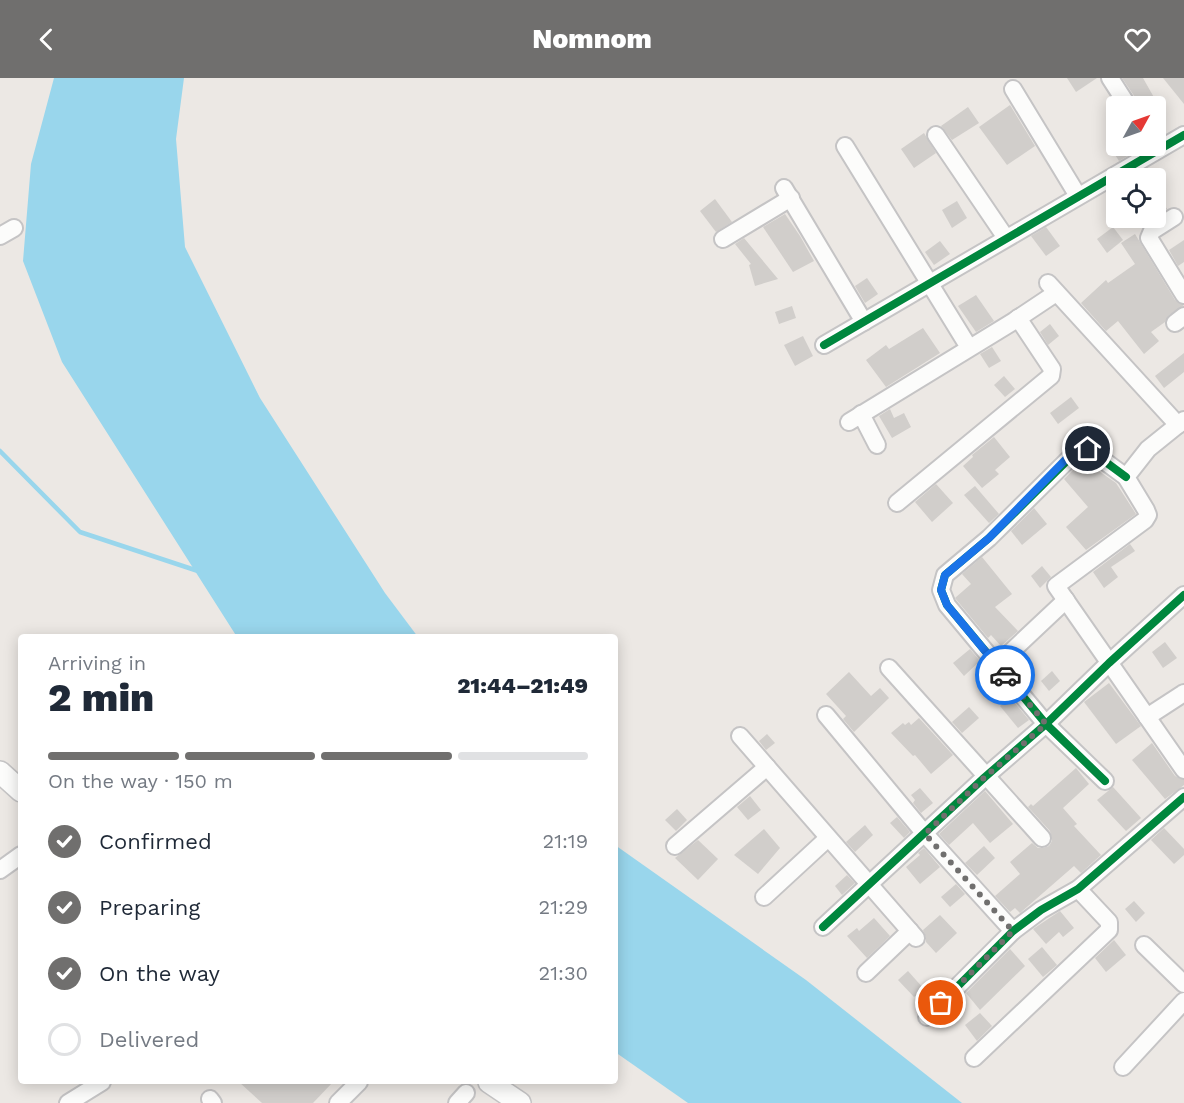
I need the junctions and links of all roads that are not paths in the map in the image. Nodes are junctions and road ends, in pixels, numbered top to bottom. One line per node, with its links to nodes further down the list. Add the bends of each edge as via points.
1 (1110, 78): 3 (street)
2 (1012, 88): 9 (street)
3 (1122, 96)
4 (936, 135): 11 (street)
5 (1184, 135): 6 (street)
6 (1166, 143)
7 (845, 146): 13 (street)
8 (1143, 156): 9 (street)
9 (1078, 196): 11 (street)
10 (1174, 217): 14 (street, via 1152,231 1149,238)
11 (1006, 238): 13 (street)
12 (723, 239): 16 (street, via 788,193)
13 (931, 282): 16 (street); 17 (street)
14 (1184, 295)
15 (1018, 318): 19 (street, via 1052,288); 20 (street, via 855,418); 22 (street, via 1052,369 1051,376)
16 (864, 322): 18 (street)
17 (965, 341)
18 (824, 345)
19 (1181, 422): 21 (street, via 1148,449)
20 (877, 445)
21 (1126, 477): 24 (street, via 1148,515 1056,586); 26 (street, via 1088,449 1078,450 989,538 945,575 941,590 947,605)
22 (897, 503)
23 (1184, 595): 25 (street)
24 (1066, 600): 25 (street); 26 (street)
25 (1109, 663): 30 (street); 31 (street)
26 (997, 665): 31 (street)
27 (889, 668): 36 (street)
28 (1184, 693): 30 (street)
29 (826, 715): 40 (street)
30 (1147, 717): 34 (street)
31 (1046, 724): 36 (street); 37 (street)
32 (740, 736): 33 (street)
33 (767, 767): 41 (street); 43 (street)
34 (1184, 770)
35 (0, 772): 38 (street)
36 (985, 777): 40 (street); 42 (street)
37 (1105, 781)
38 (18, 788)
39 (1184, 797): 47 (street)
40 (925, 834): 46 (street); 50 (street)
41 (828, 838): 46 (street); 48 (street)
42 (1042, 838)
43 (675, 846)
44 (18, 857): 45 (street)
45 (0, 870)
46 (869, 885): 49 (street); 52 (street, via 913,935)
47 (1078, 889): 50 (street); 56 (street, via 1108,922 1108,930)
48 (764, 897)
49 (823, 927)
50 (1013, 931): 55 (street)
51 (1144, 945): 53 (street)
52 (866, 973)
53 (1184, 984)
54 (1184, 1001): 57 (street)
55 (927, 1017)
56 (974, 1058)
57 (1123, 1067)
58 (99, 1084): 61 (street)
59 (357, 1084): 62 (street)
60 (492, 1084): 63 (street)
61 (75, 1101)
62 (338, 1103)
63 (520, 1103)

